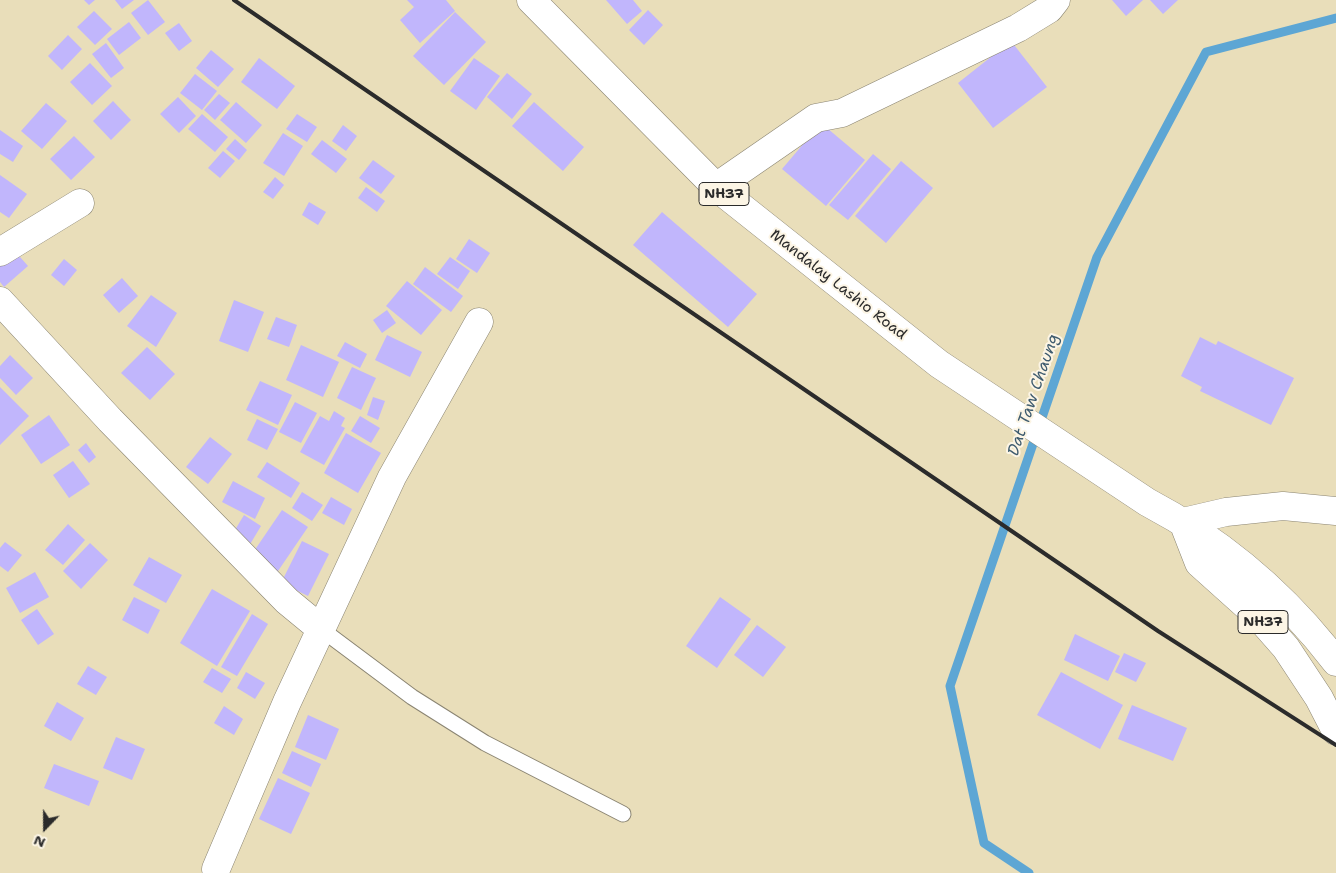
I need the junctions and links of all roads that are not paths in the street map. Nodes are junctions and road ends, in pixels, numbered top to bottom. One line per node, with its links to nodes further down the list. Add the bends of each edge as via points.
1 (531, 0): 3 (main road, Mandalay Lashio Road / NH37)
2 (1056, 0): 3 (main road, via 1050,9 1009,32 842,113 816,118)
3 (716, 188): 9 (main road, Mandalay Lashio Road / NH37, via 939,364 1147,502)
4 (80, 203): 5 (main road)
5 (0, 252)
6 (0, 301): 10 (main road, via 286,602)
7 (479, 322): 10 (main road, via 392,477)
8 (1336, 511): 9 (main road, via 1283,506 1226,512)
9 (1184, 522): 11 (main road, Mandalay Lashio Road / NH37, via 1238,560 1311,629); 12 (main road, NH37, via 1199,563 1257,615 1286,648)
10 (321, 629): 13 (lane, via 412,697 485,743); 14 (main road)
11 (1336, 662)
12 (1336, 731)
13 (623, 814)
14 (216, 869)

